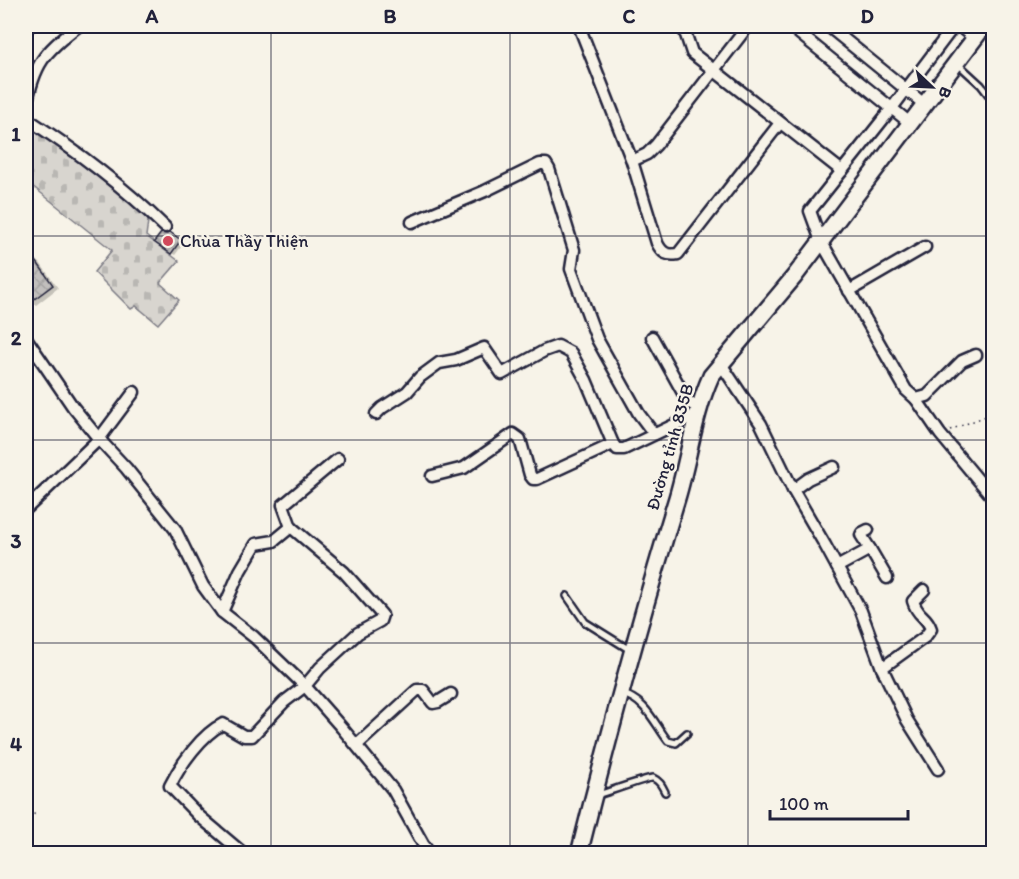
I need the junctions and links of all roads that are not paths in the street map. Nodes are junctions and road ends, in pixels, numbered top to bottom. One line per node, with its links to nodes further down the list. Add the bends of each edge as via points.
1 (78, 26): 16 (street, via 39,63)
2 (579, 26): 21 (street)
3 (683, 26): 12 (street, via 692,53)
4 (748, 26): 12 (street)
5 (790, 26): 17 (street)
6 (828, 26): 13 (street)
7 (954, 26): 13 (street)
8 (959, 26): 10 (street)
9 (984, 26): 10 (main road, Đường tỉnh 835B)
10 (974, 38): 11 (main road, Đường tỉnh 835B)
11 (956, 62): 14 (lane); 15 (main road, Đường tỉnh 835B)
12 (714, 71): 19 (street); 21 (street, via 656,145)
13 (906, 90): 15 (street); 17 (street)
14 (993, 102)
15 (924, 104): 20 (main road, Đường tỉnh 835B)
16 (26, 107)
17 (892, 108): 20 (street); 22 (street)
18 (26, 118): 24 (street, via 143,206)
19 (780, 123): 21 (street, via 678,254 660,250); 22 (street)
20 (910, 123): 25 (main road, Đường tỉnh 835B)
21 (632, 161)
22 (842, 171): 25 (street, via 810,211)
23 (411, 222): 36 (street, via 546,164 574,250 572,269 597,339)
24 (165, 228)
25 (821, 241): 27 (street); 31 (main road, Đường tỉnh 835B)
26 (925, 247): 27 (street)
27 (849, 291): 33 (street, via 906,390)
28 (652, 337): 34 (street, via 687,400)
29 (26, 338): 37 (street, via 72,407)
30 (976, 355): 33 (street, via 962,362 927,396)
31 (721, 364): 34 (main road, Đường tỉnh 835B, via 711,376); 42 (street, via 761,424)
32 (134, 392): 37 (street)
33 (916, 399): 43 (street)
34 (700, 409): 36 (street); 53 (main road, Đường tỉnh 835B)
35 (376, 414): 38 (street, via 439,363 484,348 501,374 558,346 571,354 586,380)
36 (654, 434): 38 (street, via 624,449)
37 (99, 439): 44 (street); 52 (street, via 175,529 203,586)
38 (613, 444): 41 (street, via 537,479 530,475 520,439 513,434 464,468)
39 (338, 459): 45 (street, via 283,505)
40 (834, 467): 42 (street, via 808,478)
41 (432, 477)
42 (793, 490): 48 (street)
43 (993, 499)
44 (26, 509)
45 (291, 527): 52 (street, via 274,541 256,544); 55 (street, via 344,572 382,615 380,621 358,633 320,668)
46 (868, 530): 47 (street, via 861,535)
47 (870, 549): 48 (street); 49 (street)
48 (837, 567): 54 (street, via 861,611)
49 (887, 578)
50 (924, 590): 54 (street, via 912,601 931,629)
51 (567, 596): 53 (lane, via 585,622)
52 (222, 612): 55 (street)
53 (632, 650): 56 (main road, Đường tỉnh 835B)
54 (882, 668): 60 (street, via 907,720)
55 (305, 686): 59 (street); 63 (street, via 252,736 244,736 223,724 211,729 170,786)
56 (620, 693): 58 (lane, via 634,697 646,708 668,741 676,743); 62 (main road, Đường tỉnh 835B)
57 (451, 694): 59 (street, via 433,703 423,690 417,690)
58 (687, 733)
59 (357, 745): 64 (street, via 393,790)
60 (938, 769)
61 (666, 792): 62 (lane, via 661,783 647,778)
62 (593, 796): 65 (main road, Đường tỉnh 835B)
63 (244, 854)
64 (431, 854)
65 (579, 854)

